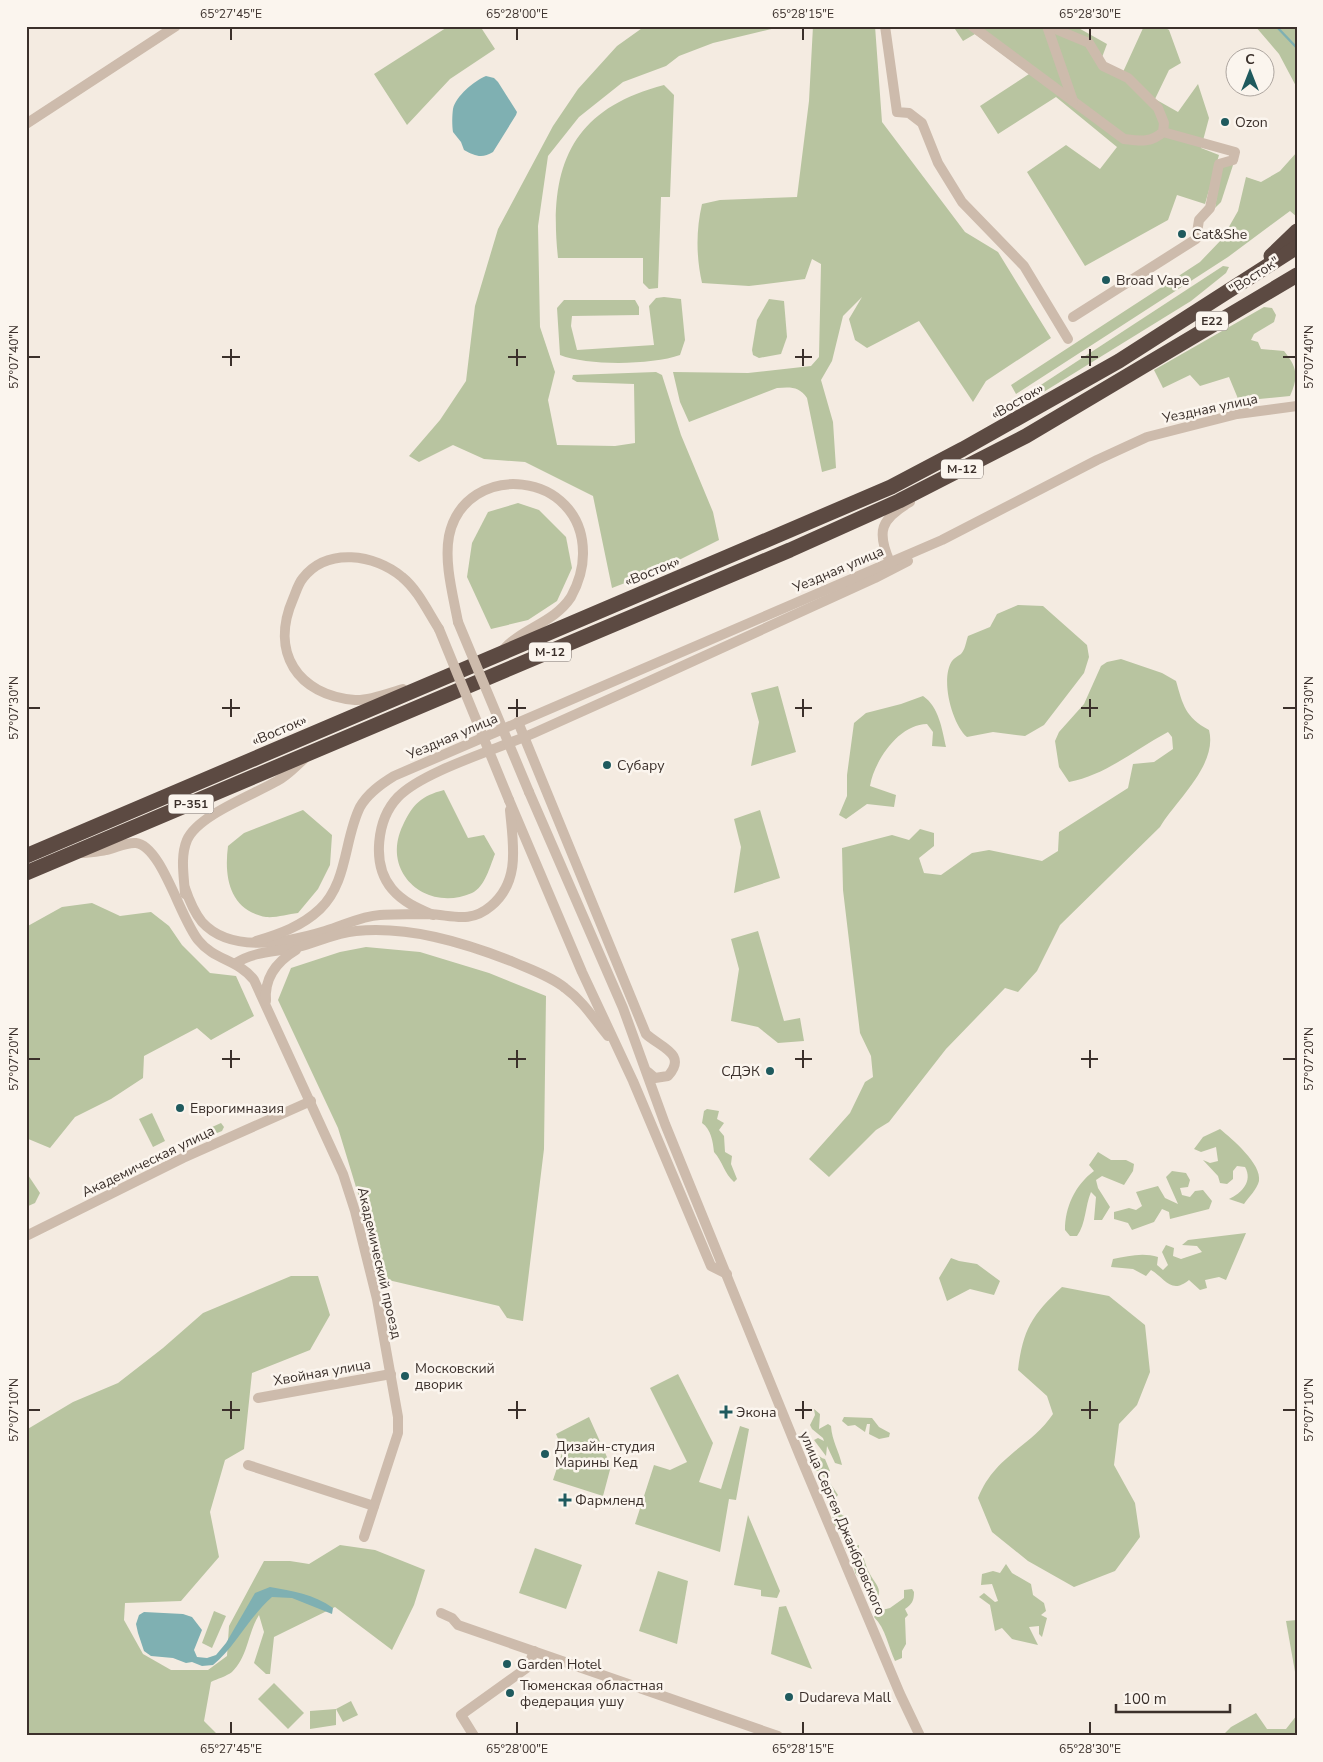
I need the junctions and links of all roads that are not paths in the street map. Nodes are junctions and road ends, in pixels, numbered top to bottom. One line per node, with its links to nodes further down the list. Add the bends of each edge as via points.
1 (176, 26): 6 (street)
2 (885, 26): 13 (street, via 897,112 909,113 922,123 938,163 962,202 1024,266)
3 (972, 26): 5 (street)
4 (1047, 26): 5 (street); 7 (street, via 1089,43 1103,66 1128,78 1158,108 1164,123)
5 (1072, 101): 7 (street, via 1124,138 1149,141)
6 (26, 124)
7 (1163, 132): 12 (street, via 1235,152 1233,160 1219,164 1210,208 1199,220 1196,239)
8 (1297, 231): 14 (highway, via 1266,259)
9 (1297, 248): 14 (highway)
10 (1297, 267): 15 (highway, "Восток" / E22)
11 (1297, 275): 15 (highway)
12 (1073, 317)
13 (1068, 339)
14 (1119, 361): 19 (highway, «Восток» / М-12, via 963,449 875,494)
15 (1127, 376): 17 (highway, М-12, via 1026,436)
16 (1297, 406): 18 (street, Уездная улица, via 1237,414 1147,437)
17 (956, 472): 18 (street, via 891,516 882,544); 23 (highway, М-12, via 790,550)
18 (892, 565): 21 (street, Уездная улица); 22 (street, Уездная улица)
19 (502, 651): 20 (highway, «Восток» / М-12); 38 (street, улица Сергея Джанбровского, bridge, via 509,642 561,609 576,587 583,558 577,519 570,508 560,498 524,484 488,488 466,505 452,526 448,553 458,622)
20 (425, 685): 24 (highway, «Восток» / М-12); 25 (street, bridge, via 357,700 333,695 313,686 292,667 284,633 285,617 302,579 327,560 346,556 368,558 402,577 439,629)
21 (518, 722): 22 (street); 33 (street, Уездная улица, via 394,776 374,790 361,806 344,864 333,892 322,908 290,930)
22 (524, 737): 30 (street, Уездная улица, via 429,776 408,788 389,808 379,838 383,870 390,887 403,900); 39 (street, via 646,1034 668,1050 675,1060 672,1071)
23 (310, 754): 26 (highway, Р-351); 29 (street, via 280,780 207,817 196,827 184,856)
24 (186, 789): 27 (highway, Р-351)
25 (509, 800): 30 (street, via 514,860 501,894 490,907 473,916 455,919); 37 (street)
26 (72, 854): 28 (highway, Р-351); 31 (street, via 104,851 131,843 143,845 154,854)
27 (26, 856)
28 (26, 873)
29 (185, 888): 31 (street); 33 (street, via 202,921 212,930 244,942)
30 (432, 914): 32 (street, via 378,915)
31 (187, 924): 35 (street, via 209,952)
32 (328, 931): 33 (street); 34 (street)
33 (256, 941)
34 (302, 946): 35 (street, via 245,957); 36 (street, via 275,967 265,989); 37 (street, via 332,935 383,931 432,936 487,952 564,987 581,1002)
35 (236, 963): 36 (street, Академический проезд, via 254,980)
36 (267, 1007): 40 (street, Академический проезд)
37 (618, 1049): 43 (street, via 711,1266)
38 (648, 1072): 39 (street, via 655,1078); 41 (street, улица Сергея Джанбровского)
39 (662, 1078): 41 (street, via 657,1087)
40 (311, 1101): 42 (street, Академическая улица, via 192,1154); 44 (street, Академический проезд, via 343,1174 355,1211 377,1299)
41 (657, 1101): 43 (street, улица Сергея Джанбровского)
42 (26, 1236)
43 (727, 1274): 53 (street, улица Сергея Джанбровского)
44 (391, 1374): 45 (street, Хвойная улица); 47 (street, Академический проезд, via 398,1433)
45 (258, 1398)
46 (248, 1466): 47 (street)
47 (374, 1506): 48 (street, Академический проезд)
48 (364, 1537)
49 (441, 1613): 50 (street, via 458,1625)
50 (534, 1651): 51 (street, via 528,1667 461,1715); 52 (street)
51 (474, 1736)
52 (778, 1736)
53 (920, 1736)

